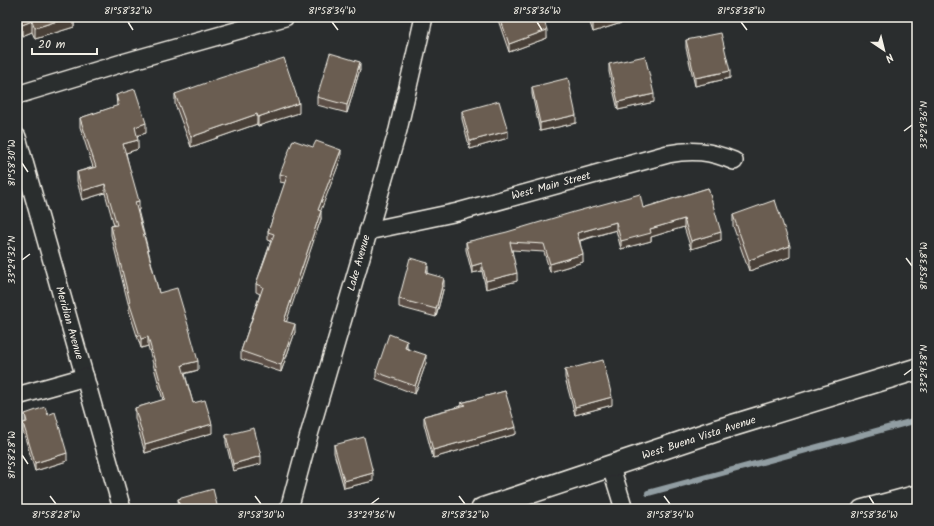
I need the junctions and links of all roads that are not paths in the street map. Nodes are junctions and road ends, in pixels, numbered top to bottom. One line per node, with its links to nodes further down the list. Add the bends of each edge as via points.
1 (286, 17): 3 (street)
2 (424, 17): 6 (street, Lake Avenue, via 398,130)
3 (17, 96)
4 (17, 137): 8 (street, Meridian Avenue)
5 (734, 161): 6 (street, West Main Street, via 700,151 678,152 458,212)
6 (368, 231): 13 (street, Lake Avenue, via 308,435)
7 (917, 369): 10 (street, West Buena Vista Avenue, via 718,430)
8 (85, 378): 9 (street); 12 (street, Meridian Avenue)
9 (17, 396)
10 (611, 467): 14 (street, West Buena Vista Avenue); 15 (street)
11 (917, 494): 16 (street)
12 (122, 509)
13 (290, 509)
14 (482, 509)
15 (624, 509)
16 (861, 509)

